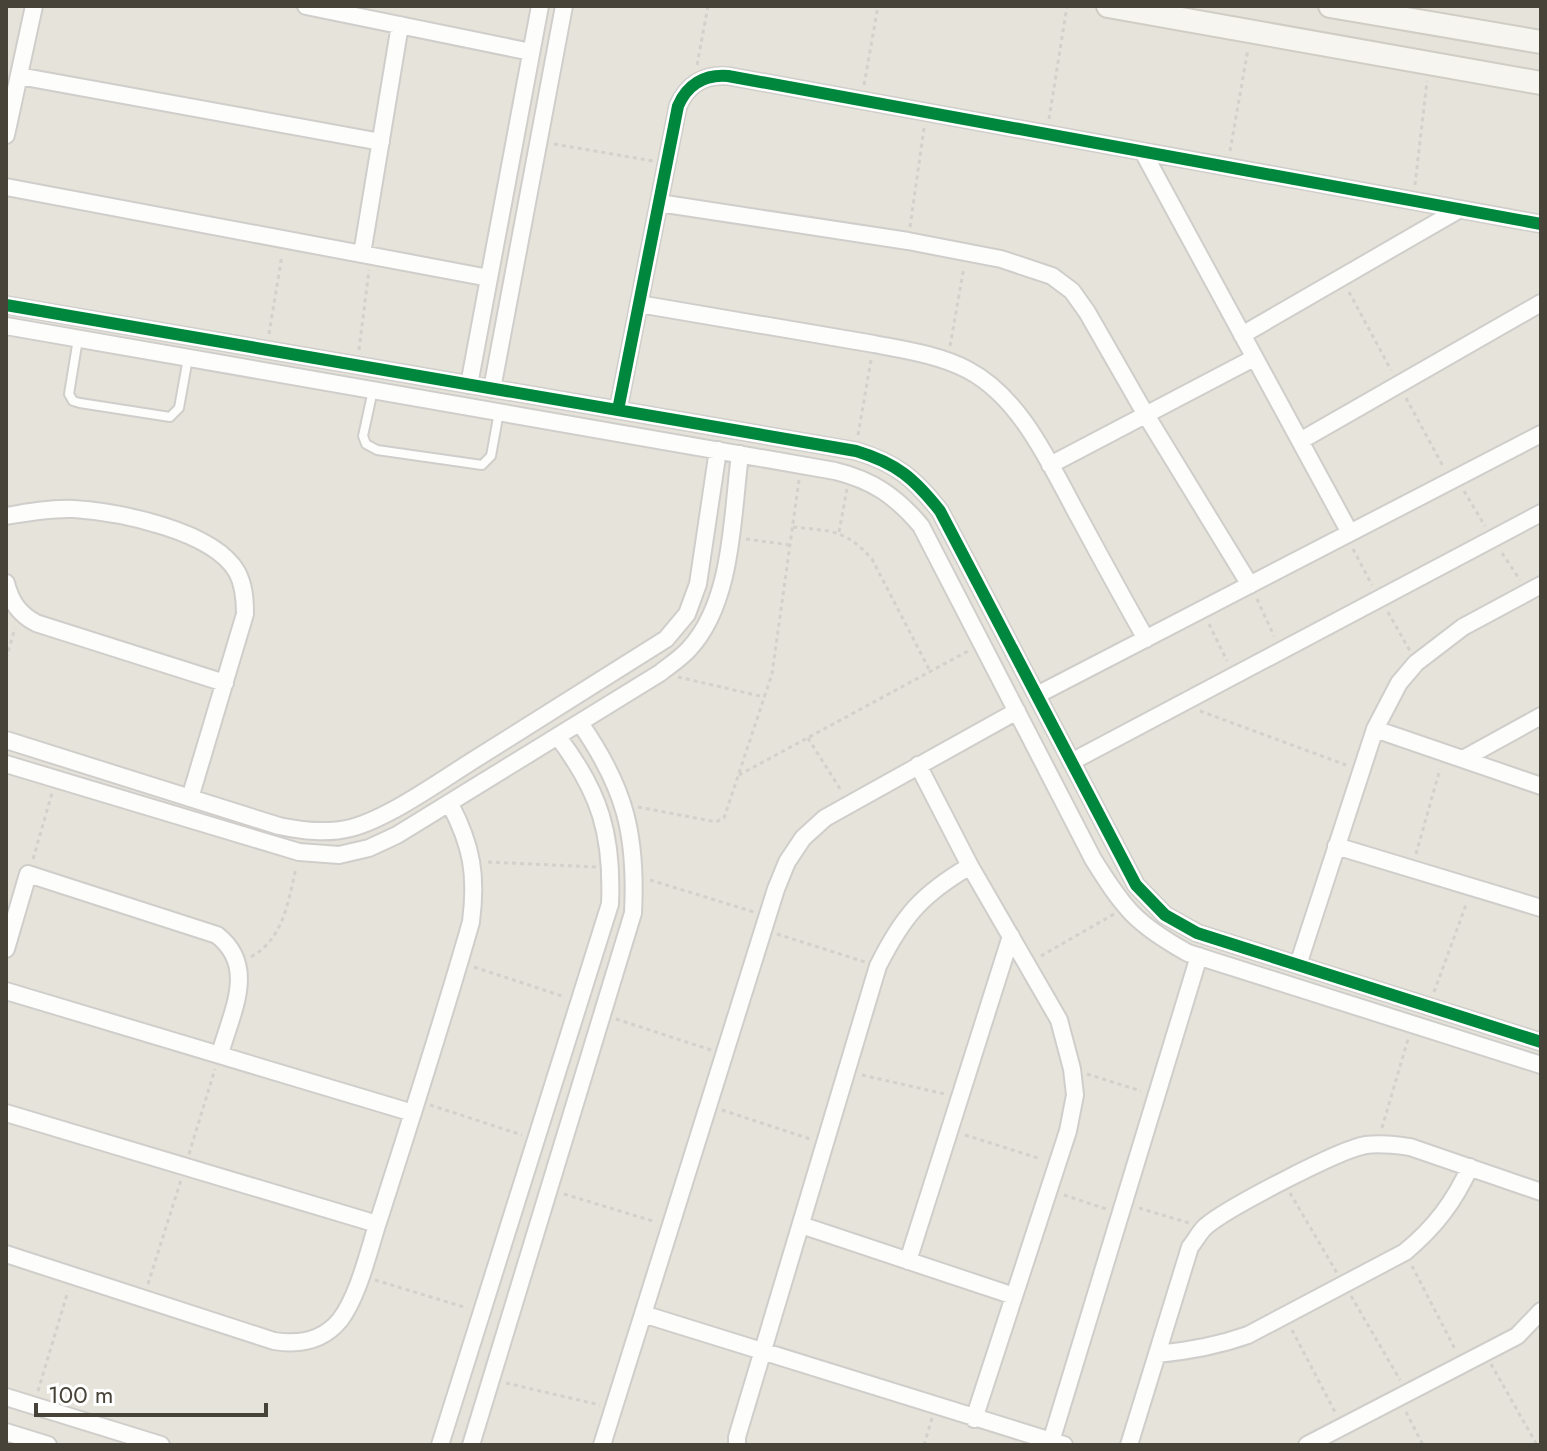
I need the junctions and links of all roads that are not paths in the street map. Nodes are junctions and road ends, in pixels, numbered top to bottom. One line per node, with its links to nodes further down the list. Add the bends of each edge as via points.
1 (34, 6): 10 (street)
2 (306, 6): 7 (street)
3 (540, 6): 9 (street)
4 (564, 6): 30 (street)
5 (1108, 6): 11 (street)
6 (1330, 6): 8 (street)
7 (400, 25): 9 (street); 13 (street)
8 (1541, 42)
9 (531, 52): 20 (street)
10 (19, 76): 12 (street); 13 (street)
11 (1541, 83)
12 (6, 135)
13 (381, 142): 19 (street)
14 (1143, 152): 16 (street, via 710,76 687,90 678,106); 17 (street); 25 (street)
15 (6, 187): 19 (street)
16 (659, 203): 22 (street); 34 (street, via 908,241 1052,276 1087,312)
17 (1460, 209): 18 (street); 25 (street)
18 (1541, 224)
19 (367, 255): 20 (street)
20 (489, 278): 29 (street)
21 (1541, 303): 36 (street)
22 (639, 304): 32 (street); 39 (street, via 874,344 948,362 969,371 1017,413)
23 (6, 305): 29 (street)
24 (6, 326): 26 (street)
25 (1242, 335): 28 (street)
26 (78, 339): 27 (street); 27 (lane, via 69,394 80,403 170,417 179,408)
27 (188, 358): 31 (street)
28 (1254, 358): 34 (street); 36 (street)
29 (469, 385): 30 (street)
30 (492, 389): 32 (street)
31 (373, 390): 33 (street); 33 (lane, via 363,436 377,450 482,465 491,456)
32 (618, 410): 43 (street, via 856,451 896,466 919,485)
33 (499, 412): 37 (street)
34 (1146, 415): 39 (street); 46 (street)
35 (1541, 434): 42 (street)
36 (1300, 441): 42 (street)
37 (718, 450): 38 (street); 62 (street, via 698,584 687,614 666,639 450,775 351,828 302,831)
38 (740, 454): 44 (street, via 850,474 884,489 921,526); 53 (street, via 722,590 709,622 689,650 660,673)
39 (1050, 465): 48 (street)
40 (1541, 513): 58 (street)
41 (6, 516): 49 (street, via 72,509 113,514 205,543 223,555 237,571 245,614)
42 (1350, 533): 46 (street)
43 (958, 541): 44 (street); 50 (street)
44 (935, 553): 51 (street)
45 (6, 583): 49 (street, via 20,612 36,623)
46 (1250, 585): 48 (street)
47 (1541, 585): 54 (street, via 1463,627 1416,663)
48 (1146, 639): 50 (street)
49 (225, 683): 62 (street)
50 (1037, 695): 58 (street)
51 (1017, 711): 60 (street); 69 (street, via 1093,859 1125,908 1152,932)
52 (1541, 716): 57 (street)
53 (580, 723): 55 (street); 95 (street, via 603,756 631,832 633,913)
54 (1375, 729): 57 (street); 64 (street)
55 (558, 737): 63 (street); 94 (street, via 580,766 607,832 610,904)
56 (6, 740): 62 (street)
57 (1463, 759): 61 (street)
58 (1071, 762): 70 (street, via 1136,885 1165,915 1197,933)
59 (6, 764): 63 (street, via 299,852 339,855 369,848)
60 (918, 765): 65 (street); 85 (street, via 825,818 787,862)
61 (1541, 786)
62 (190, 798)
63 (450, 804): 75 (street, via 473,861 473,907)
64 (1336, 846): 66 (street); 70 (street)
65 (970, 866): 67 (street); 80 (street, via 915,905 878,966)
66 (1541, 908)
67 (1011, 936): 82 (street); 83 (street, via 1059,1020 1075,1095)
68 (6, 949): 73 (street, via 28,874 217,935 235,953 241,978)
69 (1199, 956): 74 (street); 91 (street)
70 (1298, 965): 72 (street)
71 (6, 991): 73 (street)
72 (1541, 1042)
73 (220, 1054): 75 (street)
74 (1541, 1065)
75 (415, 1107): 79 (street)
76 (6, 1113): 79 (street)
77 (1470, 1167): 78 (street); 87 (street, via 1444,1215 1405,1252 1248,1335 1221,1345); 87 (street, via 1410,1147 1364,1145 1224,1214 1190,1247)
78 (1541, 1192)
79 (377, 1224): 81 (street, via 347,1309 329,1331 303,1343 288,1343)
80 (801, 1225): 82 (street); 86 (street)
81 (6, 1254)
82 (908, 1261): 83 (street)
83 (1014, 1296): 89 (street)
84 (1541, 1311): 99 (street, via 1517,1336 1486,1354)
85 (643, 1314): 86 (street); 96 (street)
86 (762, 1353): 89 (street); 97 (street)
87 (1157, 1354): 98 (street)
88 (6, 1397): 93 (street)
89 (974, 1419): 91 (street)
90 (6, 1432): 92 (street)
91 (1055, 1444)
92 (48, 1445)
93 (161, 1445)
94 (440, 1445)
95 (471, 1445)
96 (602, 1445)
97 (737, 1445)
98 (1129, 1445)
99 (1307, 1445)

